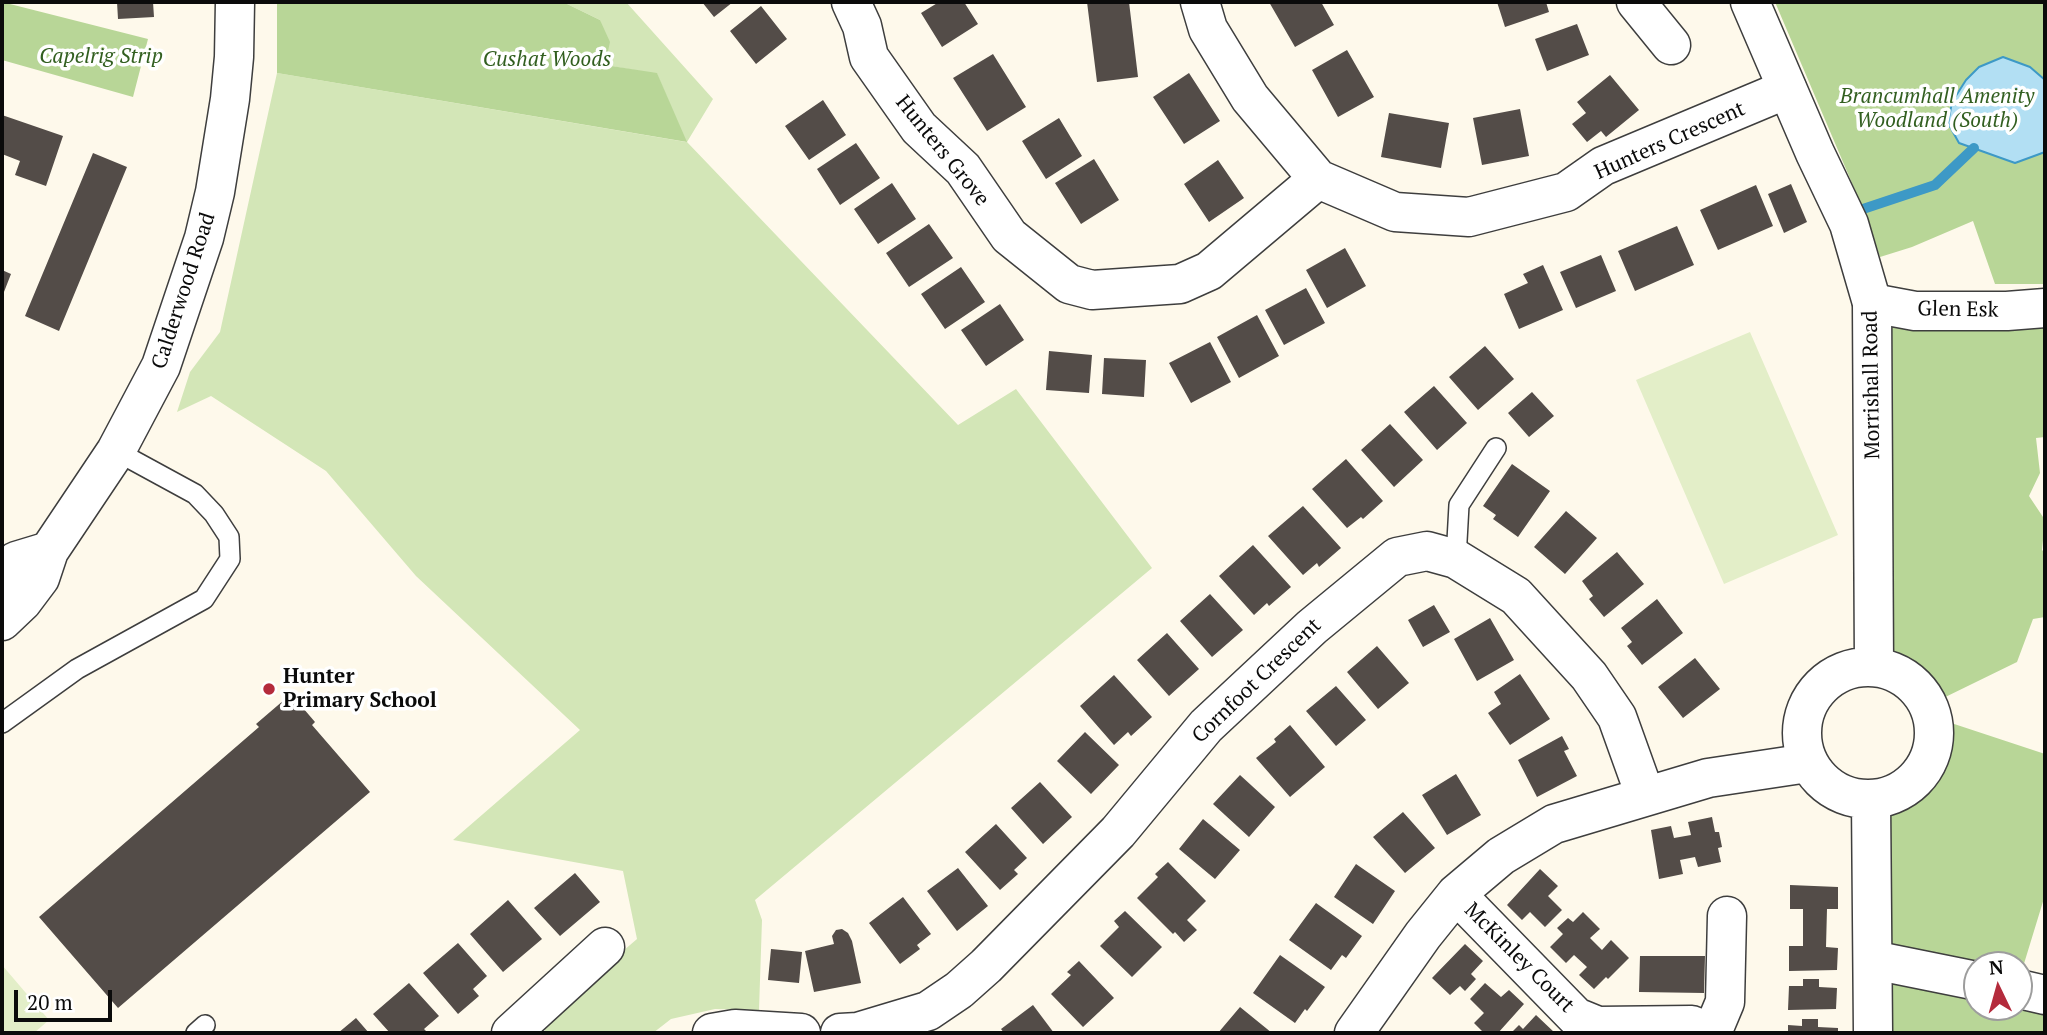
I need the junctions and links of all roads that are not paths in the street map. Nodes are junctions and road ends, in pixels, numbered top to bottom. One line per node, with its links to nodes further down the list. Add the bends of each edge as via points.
1 (235, 2): 12 (street, Calderwood Road, via 230,99 204,238 161,366)
2 (851, 2): 8 (street, Hunters Grove, via 869,57 919,128 962,169 1009,236 1069,284 1092,290 1180,285 1209,271)
3 (1200, 2): 8 (street, Hunters Crescent, via 1208,29 1251,98)
4 (1636, 2): 6 (street)
5 (1750, 2): 7 (street, Morrishall Road)
6 (1671, 45)
7 (1787, 89): 8 (street, Hunters Crescent, via 1603,166 1566,192 1469,217 1395,212); 9 (street, Morrishall Road, via 1849,224)
8 (1318, 179)
9 (1872, 303): 10 (street, Glen Esk, via 1915,311); 17 (street, Morrishall Road)
10 (2045, 308)
11 (1496, 448): 14 (lane, via 1459,505)
12 (116, 451): 13 (street, Calderwood Road); 18 (lane, via 195,494 229,537 230,559 204,599 77,669)
13 (49, 551): 15 (street, via 16,561); 16 (street, Calderwood Road, via 40,578)
14 (1456, 559): 20 (street, Cornfoot Crescent, via 1516,596 1589,676 1617,717); 30 (street, Cornfoot Crescent, via 1427,551 1397,556 1357,587 1206,726 1118,832 959,990 928,1011 858,1032)
15 (2, 577)
16 (2, 621)
17 (1874, 667): 19 (street, via 1853,668 1819,688 1802,724); 21 (street, via 1892,671 1918,689 1929,705 1935,732 1923,772 1895,794)
18 (2, 723)
19 (1808, 763): 20 (street, via 1708,778); 21 (street, via 1834,791)
20 (1645, 795): 22 (street, via 1554,824 1501,856)
21 (1871, 800): 25 (street)
22 (1456, 894): 31 (street); 32 (street, McKinley Court, via 1576,1017 1598,1026 1692,1025)
23 (1727, 916): 33 (street, via 1725,1002)
24 (605, 947): 27 (street)
25 (1873, 961): 26 (street); 34 (street)
26 (1963, 978)
27 (511, 1033)
28 (712, 1033): 29 (street, via 735,1029)
29 (801, 1033)
30 (839, 1033)
31 (1354, 1033)
32 (1706, 1033)
33 (1712, 1033)
34 (1873, 1033)

